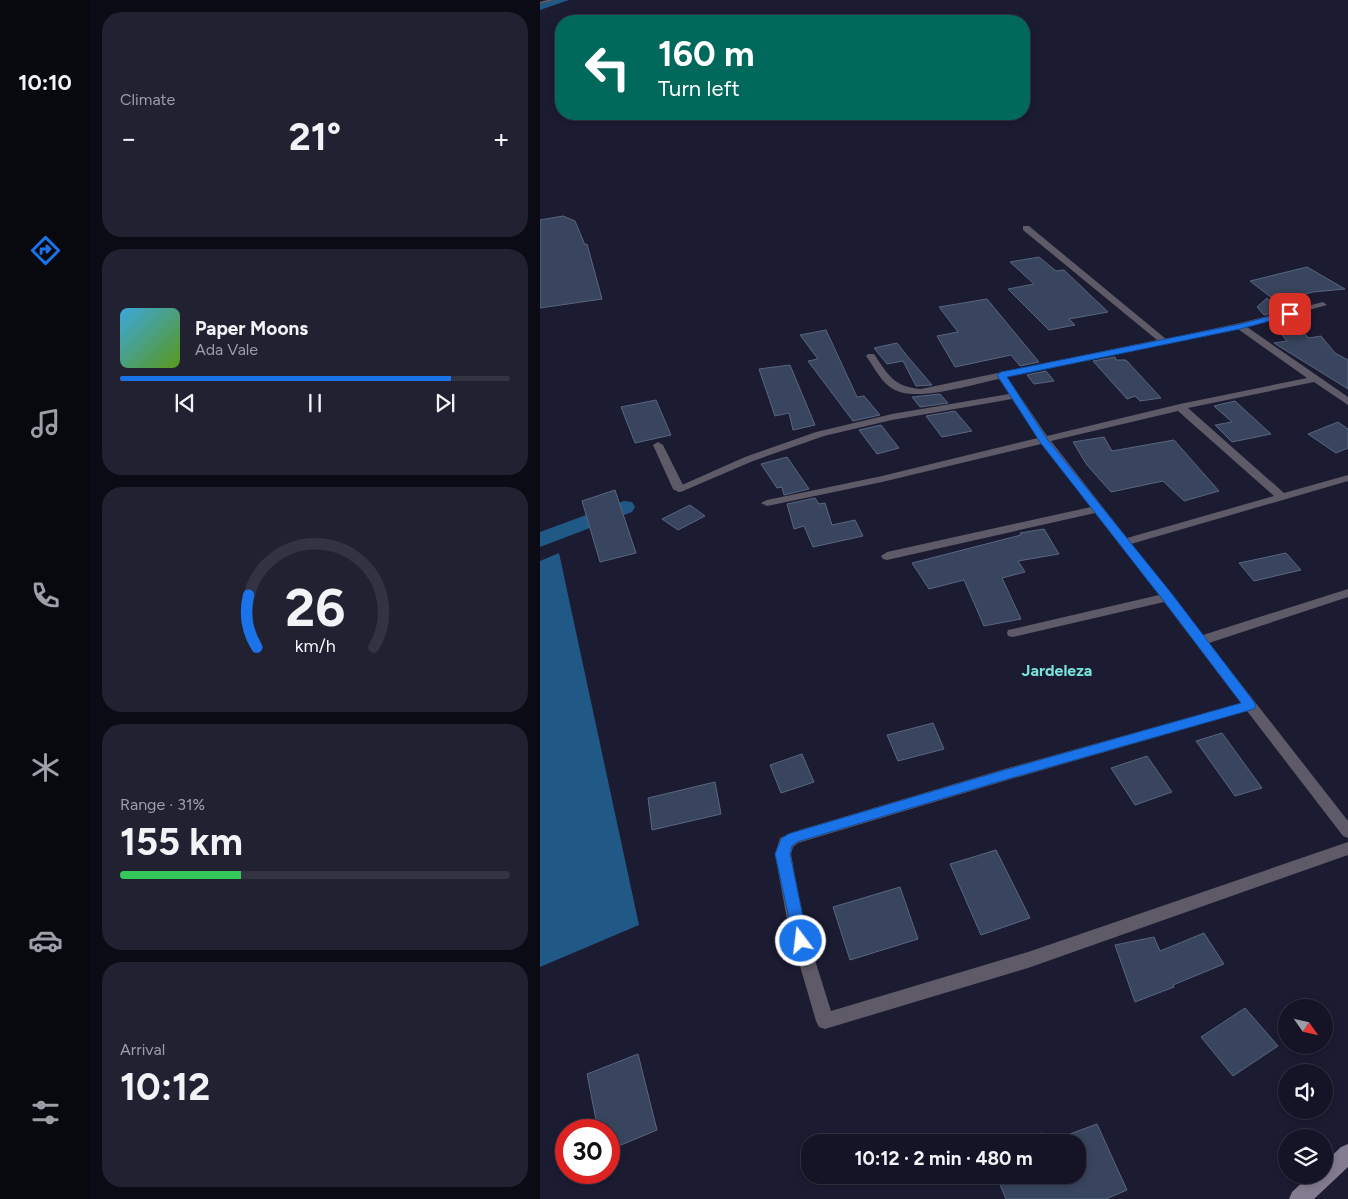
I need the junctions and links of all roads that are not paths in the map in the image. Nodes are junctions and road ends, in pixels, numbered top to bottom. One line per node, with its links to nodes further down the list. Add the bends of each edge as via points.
1 (553, 0): 2 (street)
2 (540, 3)
3 (1026, 228): 6 (street)
4 (1322, 305): 5 (street)
5 (1240, 326): 6 (street); 9 (street)
6 (1163, 341): 8 (street)
7 (871, 356): 8 (street, via 886,380 896,388 910,392)
8 (1001, 375): 10 (street)
9 (1315, 379): 11 (street); 12 (street)
10 (1014, 396): 13 (street); 14 (street, via 820,434 731,466 679,489)
11 (1348, 402)
12 (1180, 407): 13 (street); 16 (street)
13 (1044, 440): 17 (street); 18 (street)
14 (658, 444)
15 (1348, 478): 16 (street)
16 (1281, 496): 19 (street)
17 (767, 503)
18 (1098, 509): 19 (street); 20 (street)
19 (1124, 542): 22 (street)
20 (887, 556)
21 (1348, 593): 24 (street)
22 (1168, 597): 23 (street); 24 (street)
23 (1013, 632)
24 (1200, 641): 25 (street)
25 (1250, 706): 26 (street); 27 (street, via 1001,776 793,838 786,843 782,854 796,925 825,1021 1028,960)
26 (1348, 832)
27 (1348, 848)
28 (1348, 1154): 29 (main road)
29 (1299, 1199)

